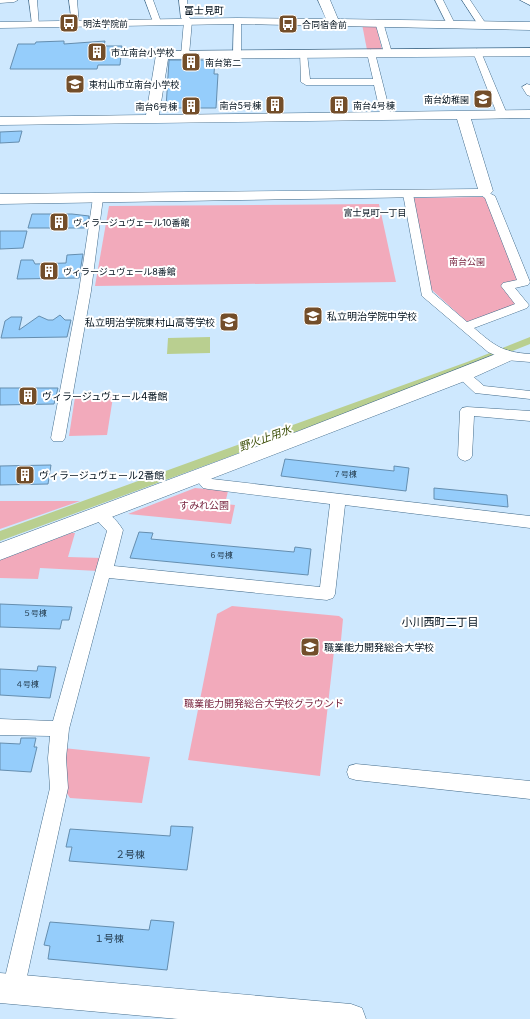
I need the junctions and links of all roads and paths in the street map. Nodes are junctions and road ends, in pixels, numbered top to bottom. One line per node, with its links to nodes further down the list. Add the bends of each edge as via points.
1 (14, 0): 9 (street)
2 (32, 0): 16 (street)
3 (73, 0): 15 (street)
4 (150, 0): 12 (street)
5 (183, 0): 10 (street, via 185,18)
6 (324, 0): 13 (street)
7 (442, 0): 17 (street)
8 (466, 0): 18 (street)
9 (0, 1)
10 (188, 21): 11 (street); 12 (street); 27 (street)
11 (237, 21): 13 (street); 25 (street)
12 (157, 22): 15 (street)
13 (333, 22): 14 (street)
14 (379, 22): 17 (street); 24 (street)
15 (76, 23): 16 (street)
16 (36, 24): 20 (street)
17 (451, 24): 18 (street)
18 (482, 24): 19 (street)
19 (530, 26)
20 (1, 28)
21 (477, 52): 22 (street); 24 (street); 29 (street)
22 (530, 52)
23 (370, 53): 24 (street); 26 (street); 28 (street)
24 (388, 53)
25 (237, 54): 26 (street); 27 (street)
26 (303, 54): 28 (street, via 306,82)
27 (185, 55): 33 (street, via 162,55 160,58)
28 (378, 82): 32 (street)
29 (502, 114): 30 (street); 31 (street)
30 (530, 114)
31 (463, 115): 32 (street); 35 (street, via 486,191)
32 (386, 116): 33 (street)
33 (152, 119): 34 (street)
34 (0, 121)
35 (483, 193): 36 (street); 39 (street, via 490,196 524,282 507,286 523,305)
36 (408, 194): 37 (street); 39 (street, via 426,293)
37 (98, 198): 38 (street); 45 (street, via 85,291)
38 (0, 199)
39 (465, 327): 40 (street)
40 (500, 353): 41 (street); 42 (street)
41 (530, 358)
42 (463, 375): 43 (street, via 480,390); 47 (street)
43 (530, 395)
44 (530, 416): 46 (street, via 467,411)
45 (58, 438)
46 (465, 456)
47 (200, 476): 48 (street, via 208,484); 49 (street)
48 (338, 499): 50 (street); 52 (street, via 327,594)
49 (99, 514): 51 (street); 52 (street, via 116,530)
50 (530, 522)
51 (0, 552)
52 (105, 571): 54 (street)
53 (0, 726): 54 (street)
54 (60, 729): 57 (street, via 57,744 59,788)
55 (356, 772): 56 (street)
56 (530, 790)
57 (6, 989): 58 (street)
58 (351, 1019)

